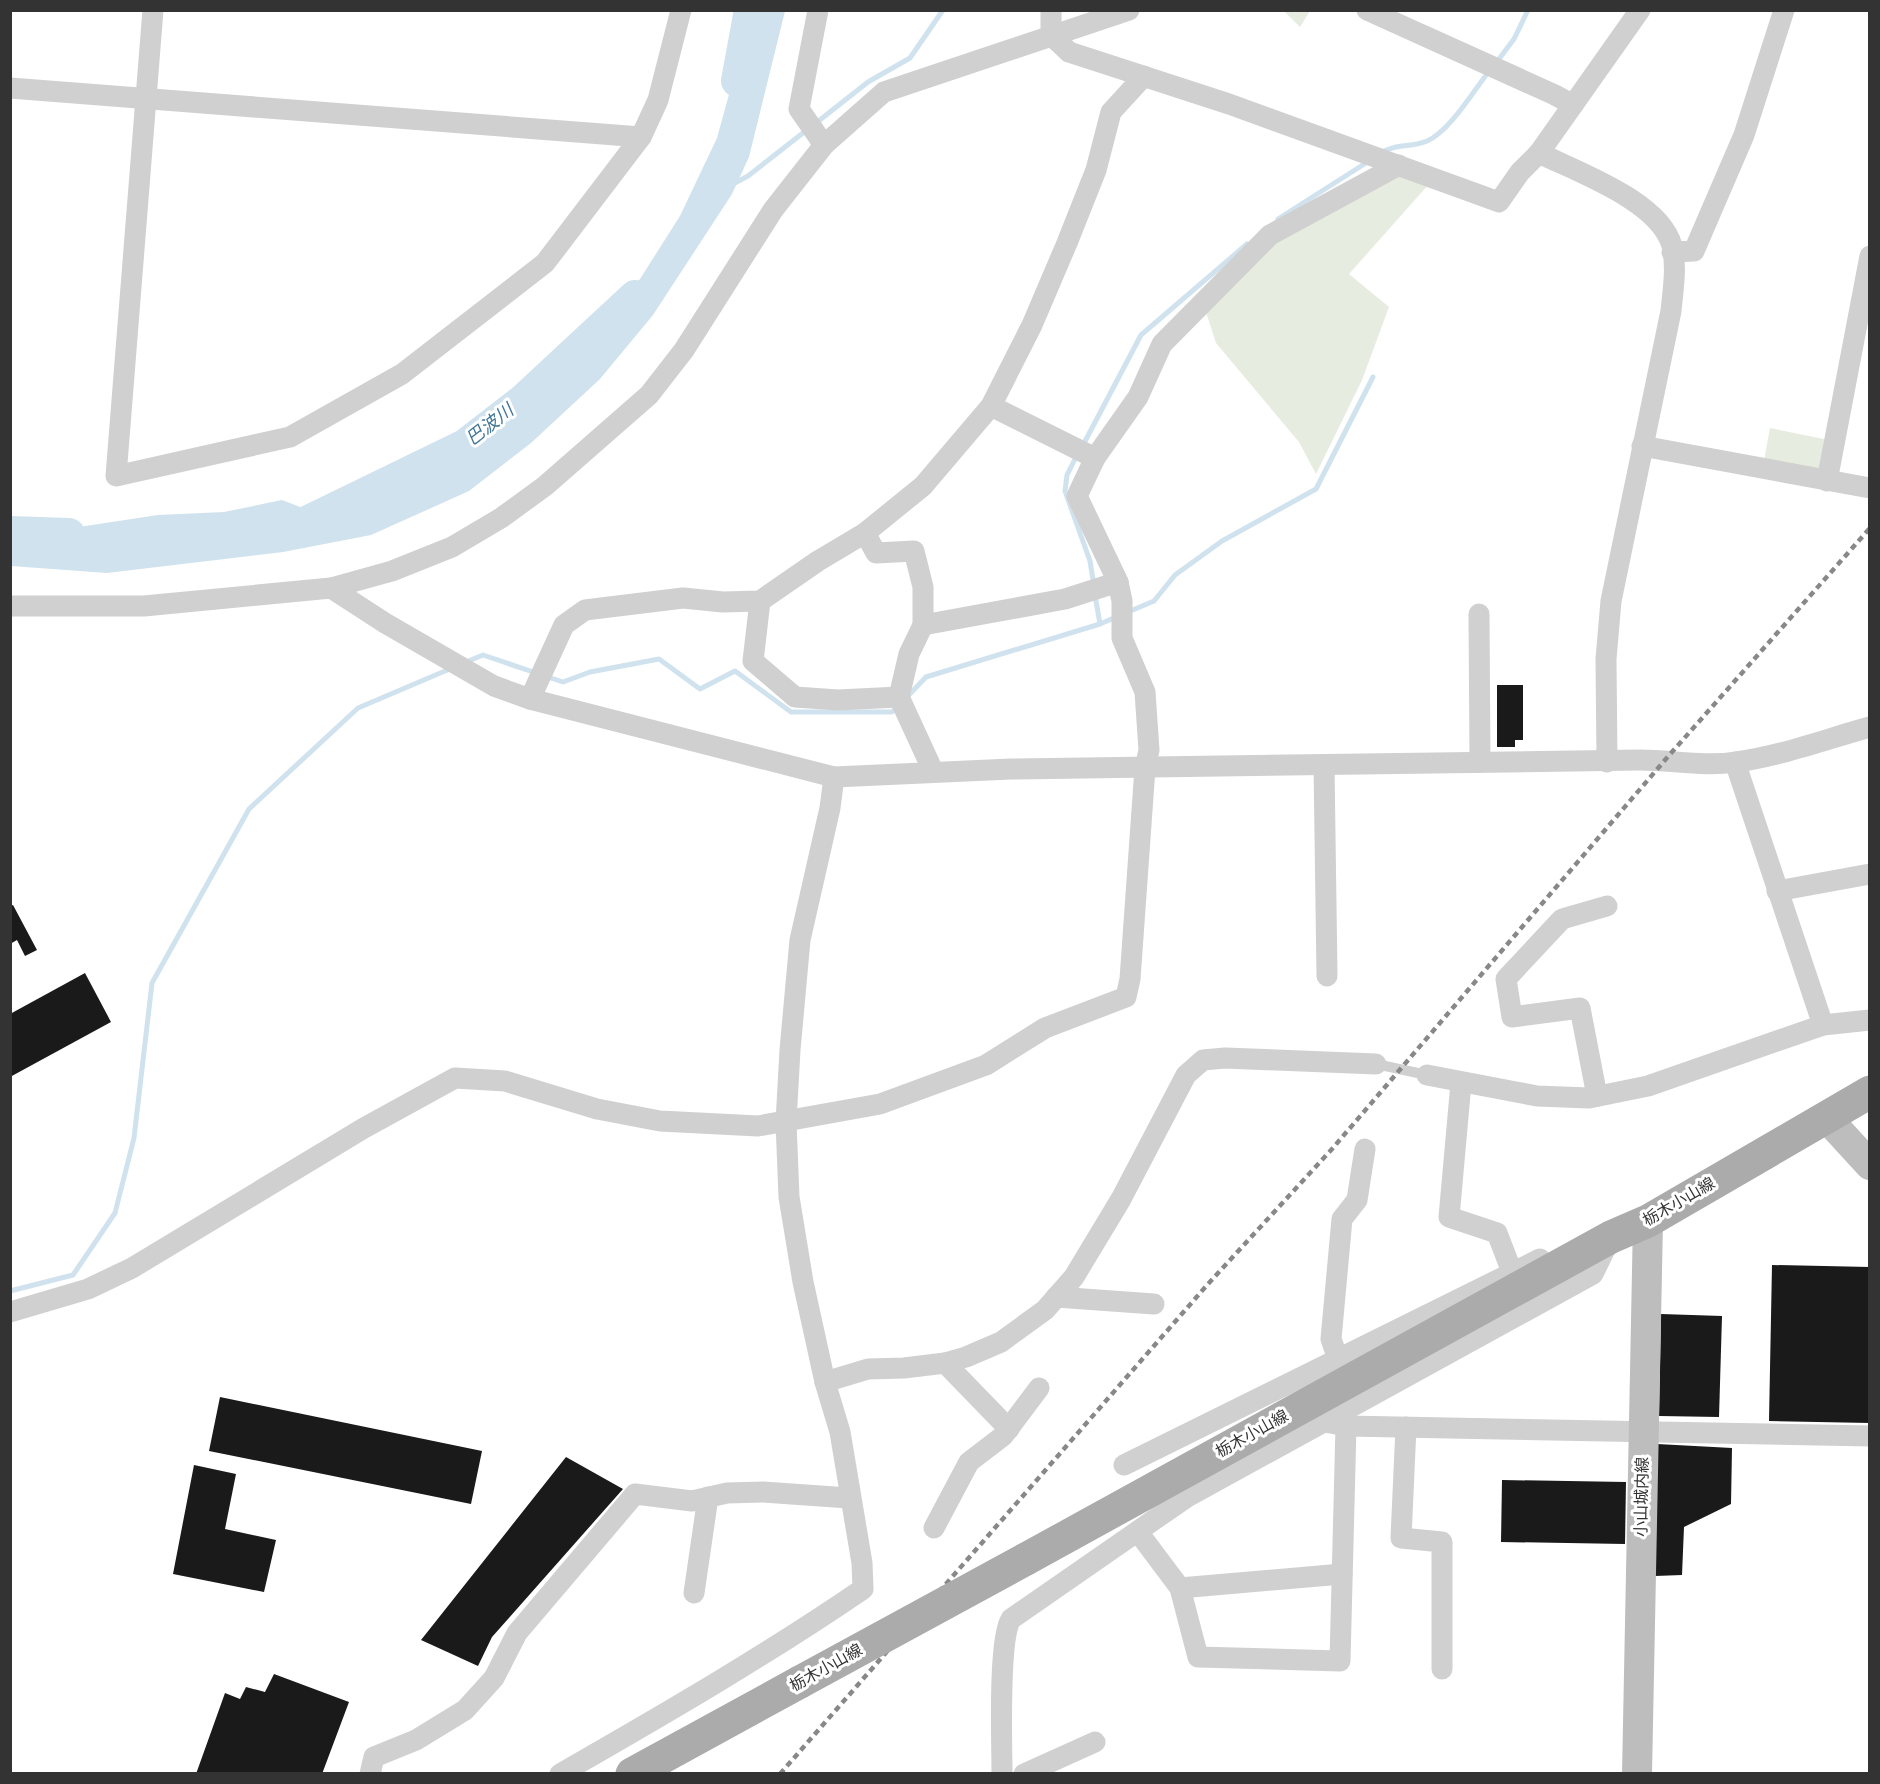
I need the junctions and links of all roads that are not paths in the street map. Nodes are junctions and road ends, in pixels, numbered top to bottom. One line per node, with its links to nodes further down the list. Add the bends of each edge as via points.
1 (153, 10): 12 (street)
2 (681, 10): 14 (street, via 658,100)
3 (818, 10): 15 (street, via 800,110)
4 (1051, 10): 9 (street)
5 (1129, 10): 9 (street)
6 (1367, 10): 13 (street)
7 (1640, 10): 13 (street)
8 (1784, 10): 18 (street, via 1744,135 1694,251)
9 (1051, 35): 10 (street, via 1069,52); 15 (street, via 884,92)
10 (1144, 76): 17 (street); 21 (street, via 1111,112 1096,170 1067,243)
11 (10, 88): 12 (street)
12 (147, 99): 14 (street); 14 (street, via 116,476 290,436 402,374 545,263)
13 (1573, 105): 16 (street)
14 (640, 137)
15 (824, 145): 28 (street, via 773,210 684,350 649,395 545,486 501,518 452,547 392,571)
16 (1539, 153): 17 (street, via 1499,202); 18 (street, via 1637,203 1659,224)
17 (1399, 165): 23 (street, via 1270,235 1162,344 1138,397)
18 (1672, 252): 22 (street, via 1671,311)
19 (1869, 256): 20 (street)
20 (1863, 328): 24 (street)
21 (991, 406): 23 (street); 26 (street, via 923,486)
22 (1642, 446): 24 (street); 37 (street, via 1611,601 1606,659)
23 (1095, 458): 27 (street, via 1077,495)
24 (1827, 481): 25 (street)
25 (1869, 488)
26 (865, 533): 29 (street); 32 (street, via 876,553 914,551 923,587)
27 (1118, 582): 32 (street, via 1065,600); 40 (street, via 1122,638 1145,692 1149,750)
28 (331, 588): 30 (street, via 144,606); 34 (street, via 494,686)
29 (760, 601): 33 (street, via 753,661 795,697); 34 (street, via 683,598 585,610 564,625)
30 (11, 609)
31 (1479, 614): 36 (street)
32 (923, 625): 33 (street, via 909,654)
33 (900, 697): 41 (street)
34 (530, 699): 42 (street)
35 (1869, 727): 38 (street)
36 (1480, 762): 37 (street); 39 (street)
37 (1607, 762): 38 (street)
38 (1735, 762): 44 (street)
39 (1324, 765): 40 (street); 46 (street)
40 (1145, 768): 41 (street); 55 (street, via 1126,997 1046,1028 975,1069 880,1104)
41 (933, 771): 42 (street)
42 (834, 777): 55 (street, via 800,940)
43 (1869, 874): 44 (street)
44 (1777, 891): 48 (street)
45 (1606, 906): 53 (street, via 1562,919 1506,979 1512,1017 1580,1008)
46 (1327, 976)
47 (1869, 1020): 48 (street)
48 (1823, 1025): 53 (street, via 1648,1086)
49 (1376, 1064): 50 (lane); 61 (street, via 1203,1060 1186,1076 1121,1199 1074,1277)
50 (1427, 1075): 51 (street)
51 (1461, 1083): 53 (street, via 1537,1095); 60 (street, via 1449,1217 1497,1233)
52 (1869, 1092): 54 (main road, 栃木小山線)
53 (1597, 1096)
54 (1826, 1117): 57 (main road); 58 (main road, 栃木小山線)
55 (786, 1122): 63 (street, via 758,1126 660,1121 597,1109 505,1081 455,1078 364,1128 132,1268 88,1289); 66 (street, via 789,1197)
56 (1365, 1149): 64 (street, via 1357,1200 1342,1219 1331,1339)
57 (1869, 1166)
58 (1648, 1221): 59 (main road, 栃木小山線); 71 (main road, 小山城内線)
59 (1611, 1237): 60 (street, via 1585,1236); 68 (street, via 1593,1274); 85 (main road, 栃木小山線, bridge)
60 (1512, 1272): 64 (street)
61 (1056, 1297): 62 (street); 65 (street, via 1045,1310 1001,1342)
62 (1154, 1304)
63 (11, 1314)
64 (1338, 1359): 73 (street)
65 (945, 1363): 66 (street, via 868,1369); 70 (street)
66 (825, 1382): 75 (street, via 840,1432)
67 (1039, 1388): 70 (street)
68 (1336, 1424): 69 (street); 77 (street, via 1187,1497); 78 (street)
69 (1406, 1427): 71 (street); 81 (street, via 1401,1538 1442,1542)
70 (1009, 1429): 76 (street, via 969,1462)
71 (1644, 1431): 72 (street); 88 (main road, 小山城内線)
72 (1869, 1436)
73 (1124, 1466)
74 (708, 1497): 75 (street, via 727,1492 763,1492); 80 (street); 83 (street, via 692,1502 635,1494 517,1633 494,1678 465,1710 416,1740 374,1757)
75 (849, 1498): 84 (street, via 862,1563 862,1589 741,1669)
76 (934, 1528)
77 (1138, 1532): 79 (street); 86 (street, via 1011,1619 1006,1627)
78 (1342, 1574): 79 (street); 79 (street, via 1340,1661 1198,1657)
79 (1180, 1588)
80 (694, 1593)
81 (1442, 1669)
82 (1095, 1742): 87 (street)
83 (370, 1773)
84 (560, 1773)
85 (632, 1773)
86 (1002, 1773)
87 (1024, 1773)
88 (1637, 1773)

